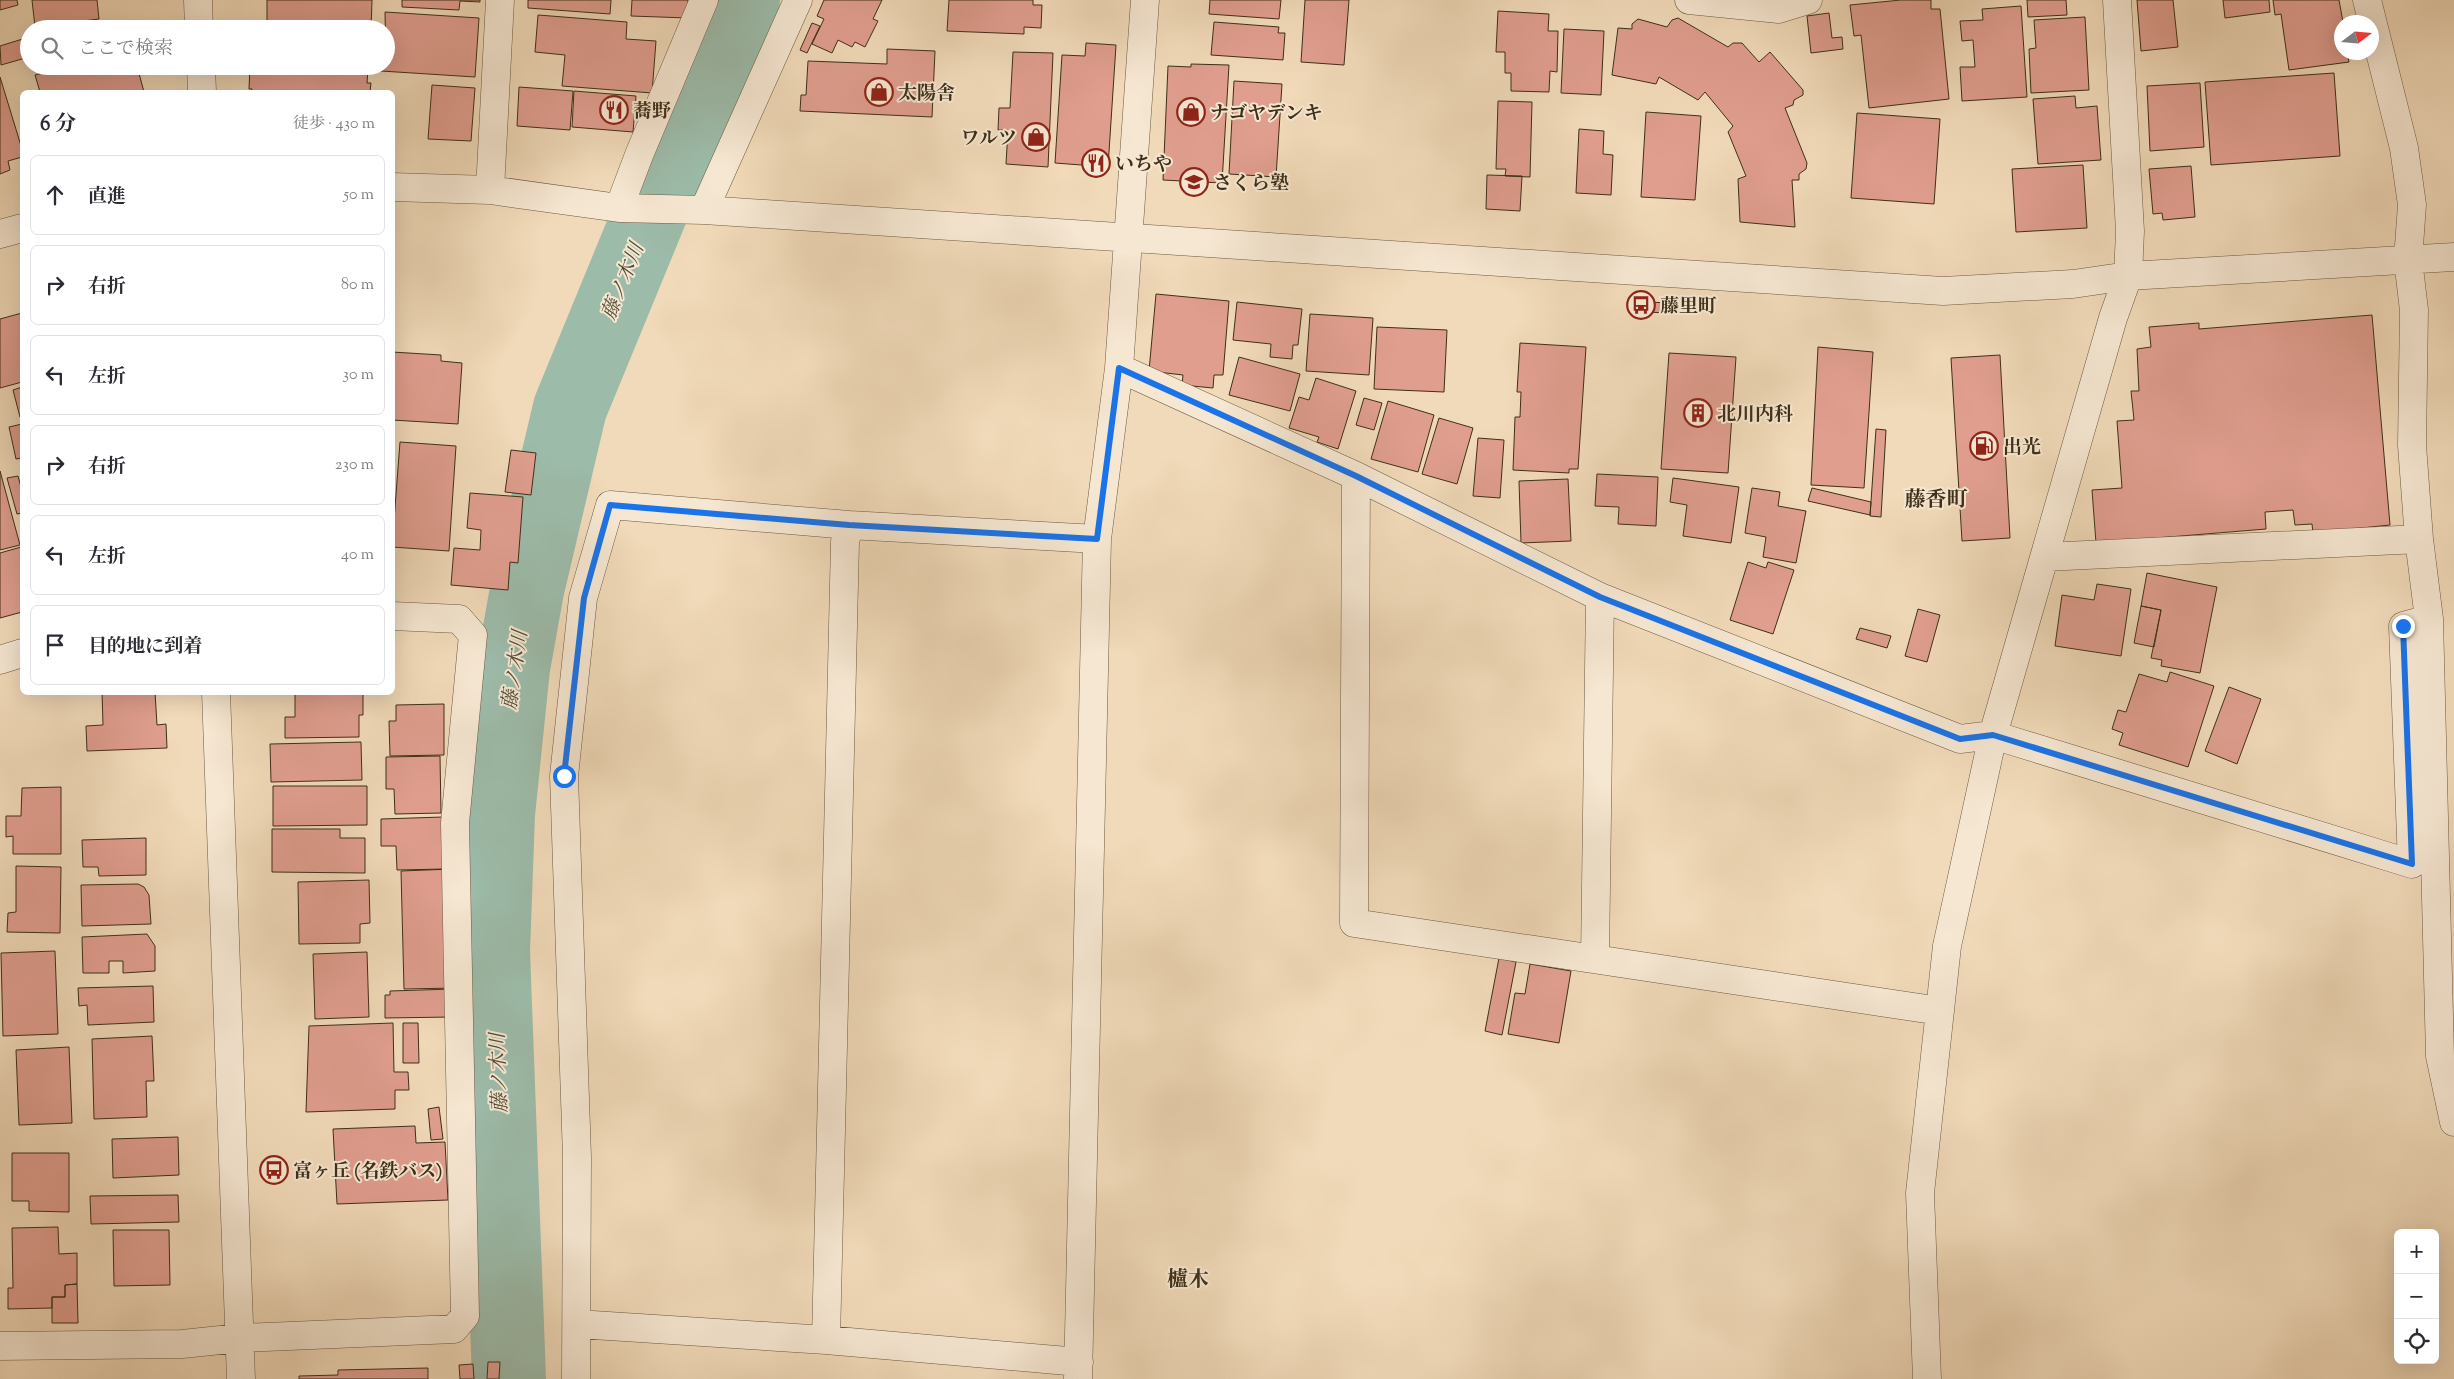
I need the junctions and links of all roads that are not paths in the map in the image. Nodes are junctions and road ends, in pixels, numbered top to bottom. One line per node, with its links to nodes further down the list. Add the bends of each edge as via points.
1 (198, 0): 10 (street)
2 (500, 0): 14 (street)
3 (704, 0): 15 (street)
4 (798, 0): 16 (street)
5 (1145, 0): 19 (street)
6 (1689, 0): 7 (street, via 1780,9)
7 (1808, 0)
8 (2117, 0): 21 (street, via 2130,231)
9 (2367, 0): 20 (street, via 2404,148 2412,205)
10 (199, 20)
11 (201, 75): 12 (street)
12 (202, 90)
13 (395, 187): 14 (street)
14 (490, 190): 15 (street)
15 (619, 208): 16 (street)
16 (704, 210): 19 (street)
17 (20, 229): 18 (street)
18 (0, 234)
19 (1129, 238): 21 (street, via 1943,291 2073,284); 22 (street)
20 (2431, 258): 21 (street); 26 (street, via 2414,310 2412,445)
21 (2128, 276): 27 (street, via 2113,318)
22 (1119, 368): 23 (street); 25 (street)
23 (1356, 476): 28 (street); 35 (street, via 1354,923)
24 (849, 525): 25 (street); 38 (street, via 610,505 584,598 564,776 577,1158); 40 (street, via 845,542)
25 (1097, 539): 42 (street)
26 (2419, 539): 27 (street); 30 (street)
27 (2045, 558): 34 (street)
28 (1600, 597): 34 (street, via 1960,739); 35 (street)
29 (395, 616): 39 (street, via 459,619 474,636 455,823 465,1316 454,1329)
30 (2429, 619): 34 (street, via 2403,626 2412,864); 37 (street, via 2440,1056)
31 (20, 654): 32 (street)
32 (0, 660)
33 (216, 695): 39 (street)
34 (1993, 735): 36 (street, via 1946,946)
35 (1594, 959): 36 (street)
36 (1940, 1010): 45 (street, via 1920,1193)
37 (2454, 1122)
38 (577, 1324): 40 (street); 44 (street)
39 (240, 1338): 41 (street, via 182,1344); 43 (street)
40 (826, 1340): 42 (street)
41 (0, 1346)
42 (1079, 1371)
43 (241, 1379)
44 (576, 1379)
45 (1927, 1379)

